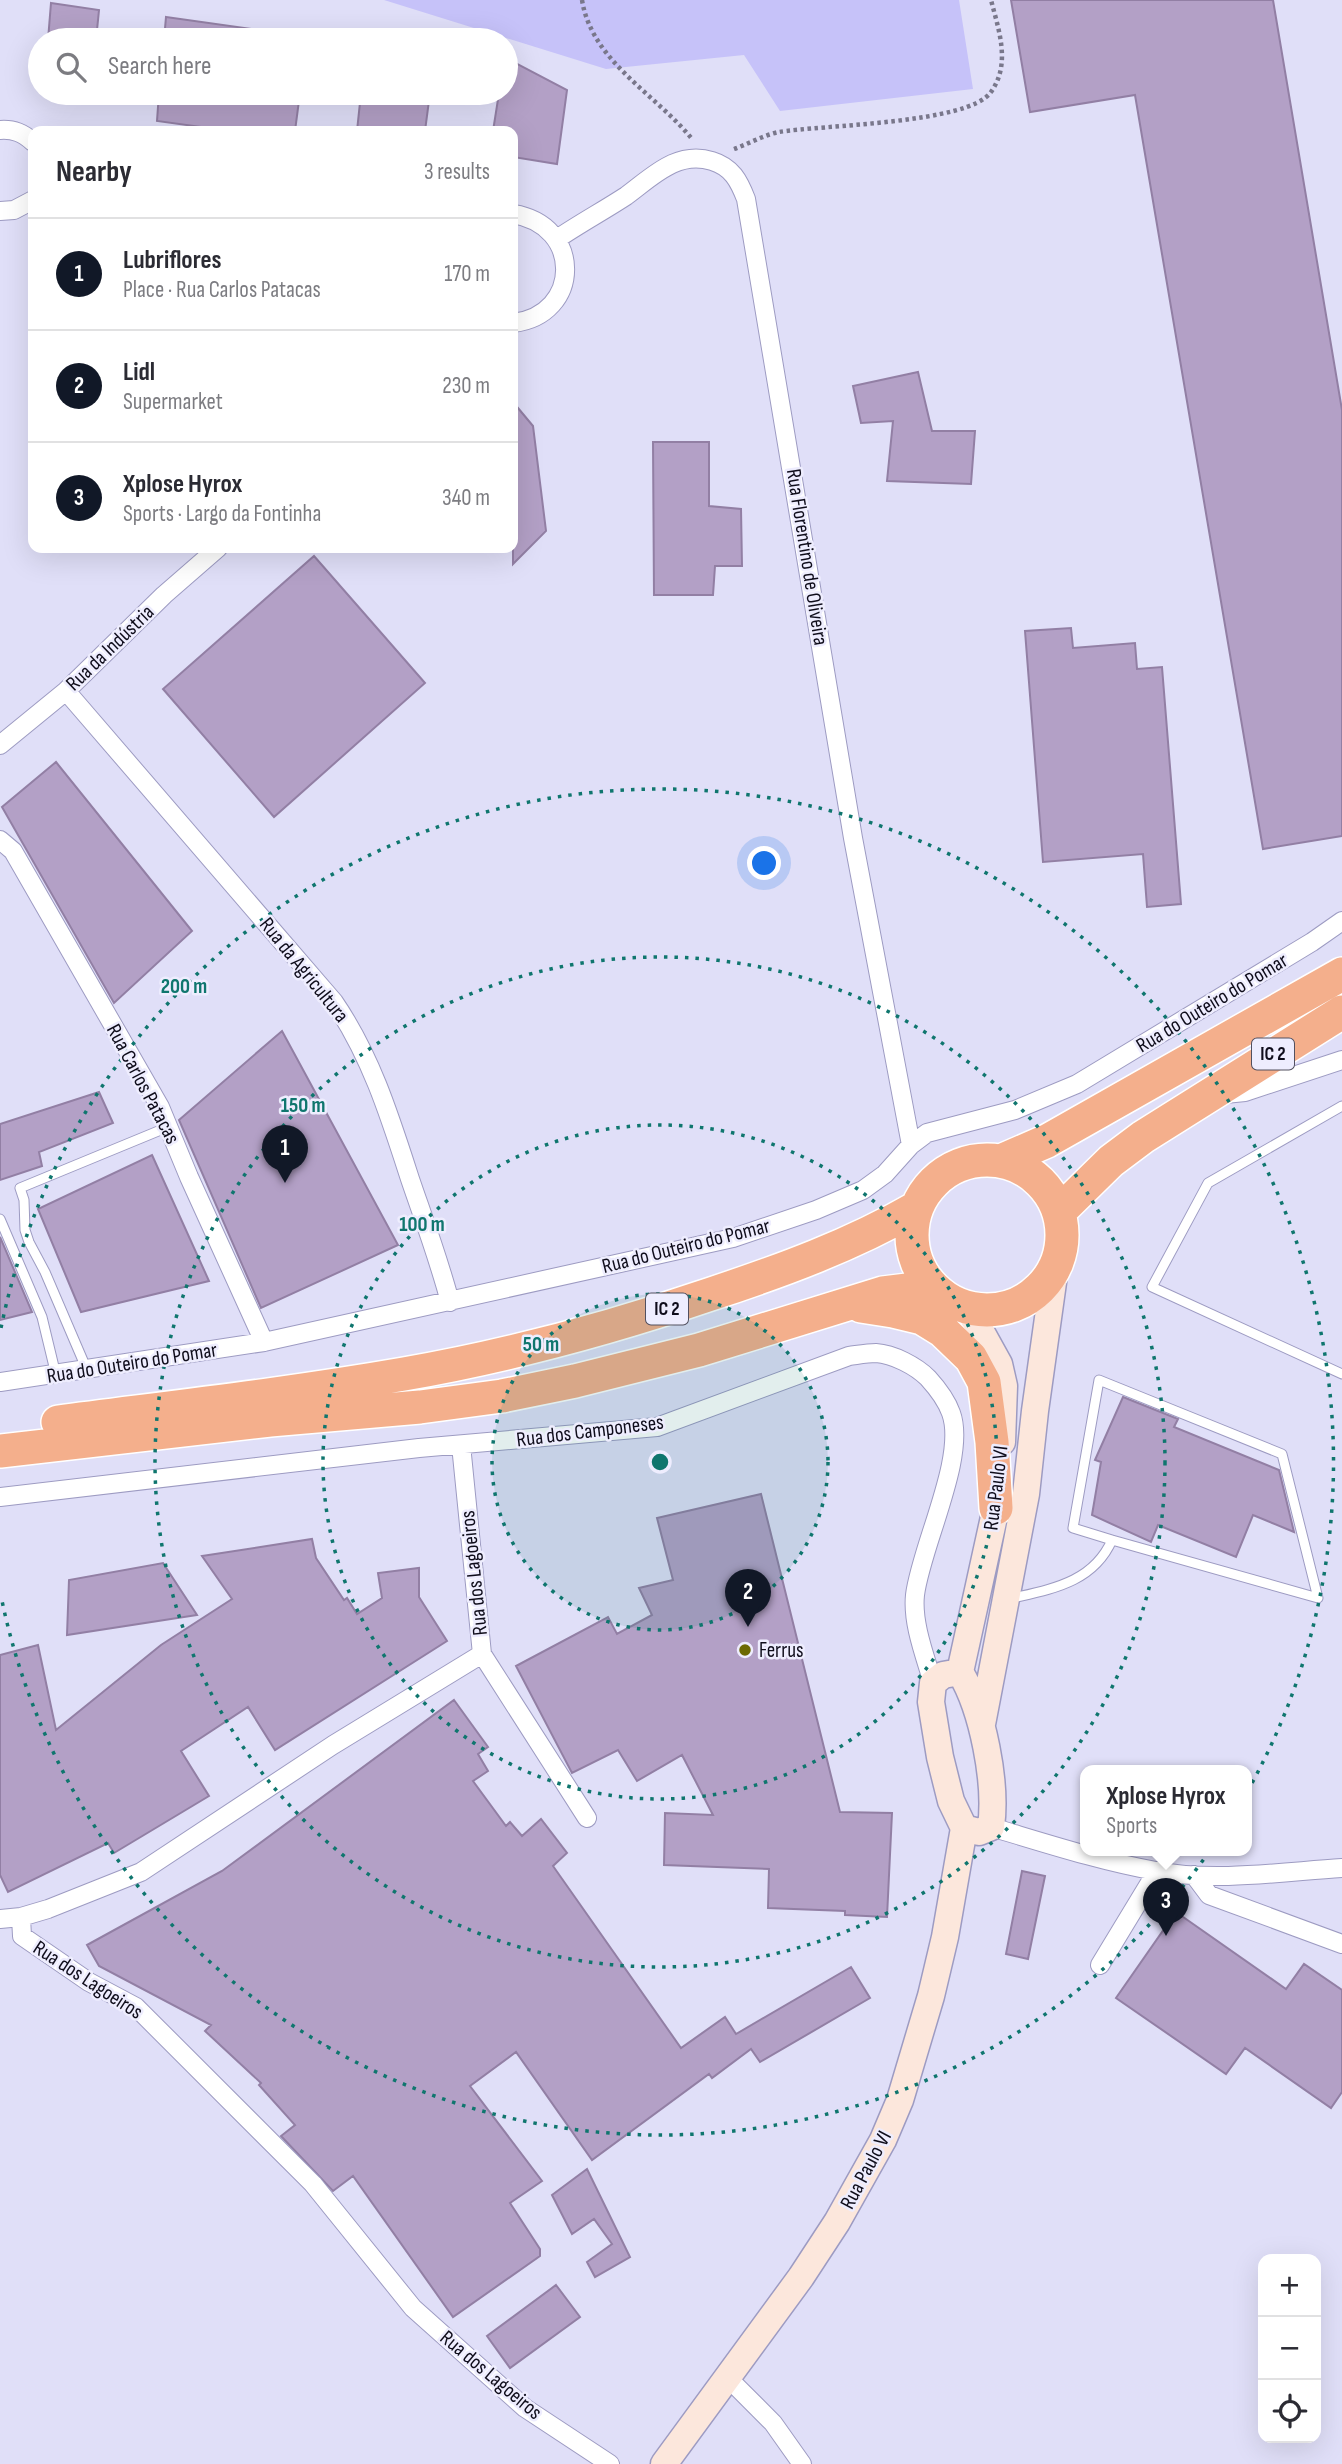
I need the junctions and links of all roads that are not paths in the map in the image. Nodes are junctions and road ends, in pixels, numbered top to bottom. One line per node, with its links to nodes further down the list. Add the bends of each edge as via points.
1 (0, 127): 2 (street)
2 (28, 138)
3 (28, 204): 4 (street)
4 (0, 211)
5 (518, 215): 6 (street, via 544,225)
6 (557, 239): 7 (street, via 564,255 562,288 541,314); 19 (street, Rua Florentino de Oliveira, via 667,166 692,157 724,165 738,179 746,199 853,838)
7 (518, 322)
8 (212, 553): 9 (street, Rua da Indústria)
9 (66, 691): 10 (street, Rua da Indústria); 26 (street, Rua da Agricultura, via 350,1025 383,1096)
10 (0, 745)
11 (0, 840): 18 (street, Rua Carlos Patacas, via 13,851)
12 (1342, 920): 19 (street, Rua do Outeiro do Pomar, via 1077,1084 1015,1110 927,1133)
13 (1342, 974): 20 (highway, IC 2, via 1047,1141)
14 (1342, 1012): 16 (highway, IC 2)
15 (1342, 1060): 16 (street, via 1245,1092)
16 (1204, 1096): 22 (highway, IC 2, via 1111,1161)
17 (1342, 1106): 31 (lane, via 1208,1183 1152,1287)
18 (169, 1127): 29 (street, Rua Carlos Patacas); 30 (lane, via 20,1188 29,1242)
19 (911, 1144): 26 (street, Rua do Outeiro do Pomar, via 885,1174 863,1190 781,1222 733,1238)
20 (1001, 1161): 21 (highway, IC 2, via 960,1164 926,1190); 22 (highway, IC 2, via 1021,1167 1037,1179)
21 (916, 1209): 25 (highway, IC 2, via 912,1250); 34 (highway, IC 2, via 771,1274 575,1337 406,1374)
22 (1059, 1212): 24 (highway, IC 2, via 1063,1231)
23 (0, 1219): 32 (lane, via 41,1317)
24 (1055, 1268): 28 (highway, IC 2, via 1040,1289 1019,1303 995,1310); 40 (main road, via 1027,1494)
25 (932, 1287): 27 (highway, IC 2); 28 (highway, IC 2)
26 (450, 1302): 29 (street, Rua do Outeiro do Pomar)
27 (845, 1303): 36 (highway, IC 2, via 699,1350 502,1396); 38 (highway, via 922,1318 971,1358 984,1382)
28 (968, 1308): 38 (main road, Rua Paulo VI, via 999,1364 1004,1386)
29 (264, 1342): 30 (street, Rua do Outeiro do Pomar)
30 (88, 1370): 32 (street, Rua do Outeiro do Pomar)
31 (1342, 1374)
32 (56, 1375): 33 (street, Rua do Outeiro do Pomar)
33 (0, 1382)
34 (0, 1429)
35 (461, 1445): 37 (street, Rua dos Camponeses); 41 (street, Rua dos Lagoeiros); 43 (street, Rua dos Camponeses, via 657,1427 849,1356 876,1353 920,1370 941,1393 952,1415 955,1438 915,1596 915,1614)
36 (0, 1451)
37 (0, 1497)
38 (996, 1508): 42 (main road, Rua Paulo VI)
39 (1112, 1540): 39 (lane, via 1137,1547 1318,1598 1282,1454 1099,1380 1073,1528); 40 (lane, via 1090,1571 1069,1583)
40 (1008, 1599): 44 (main road)
41 (482, 1654): 45 (street); 53 (street, Rua dos Lagoeiros, via 333,1745 141,1872)
42 (960, 1672): 43 (main road, via 943,1675); 44 (main road)
43 (933, 1683): 47 (main road, via 931,1702 940,1756 951,1801)
44 (982, 1726): 46 (main road, via 993,1809)
45 (587, 1818)
46 (991, 1827): 47 (main road, via 979,1832); 48 (street)
47 (964, 1828): 57 (main road, Rua Paulo VI, via 931,1996 883,2140 801,2277)
48 (1080, 1854)
49 (1090, 1856): 51 (street)
50 (1342, 1868): 52 (street)
51 (1157, 1871): 52 (street); 56 (street)
52 (1194, 1875): 55 (street, via 1209,1895)
53 (21, 1917): 54 (street); 58 (street, Rua dos Lagoeiros, via 22,1936 89,1982 136,2007 294,2164 413,2308 525,2409)
54 (0, 1919)
55 (1342, 1944)
56 (1100, 1965)
57 (727, 2377): 59 (main road, Rua Paulo VI); 60 (street, via 774,2423)
58 (610, 2464)
59 (664, 2464)
60 (802, 2464)

